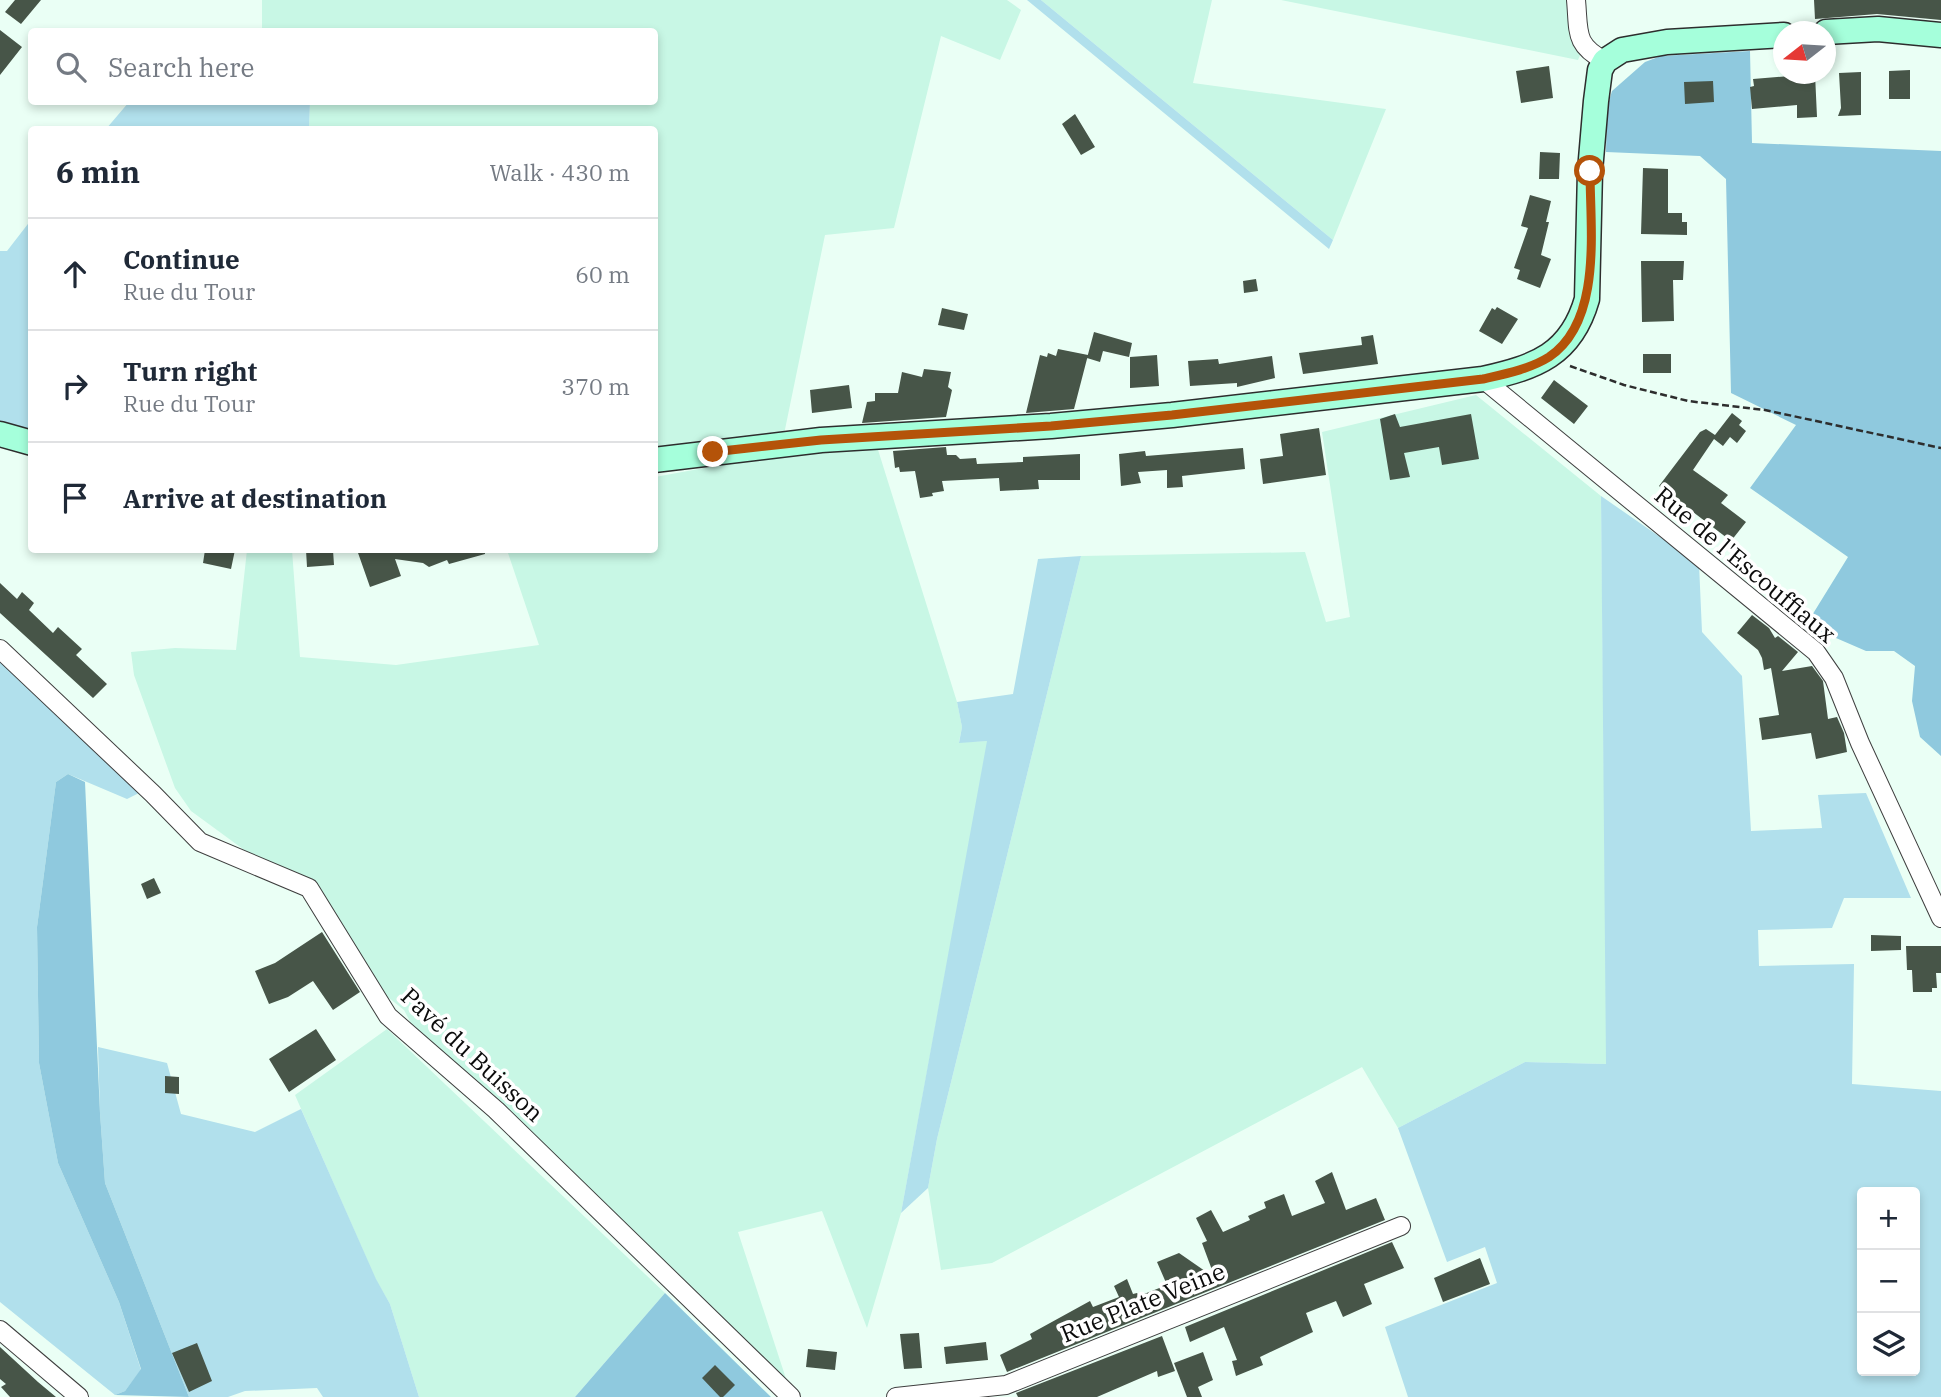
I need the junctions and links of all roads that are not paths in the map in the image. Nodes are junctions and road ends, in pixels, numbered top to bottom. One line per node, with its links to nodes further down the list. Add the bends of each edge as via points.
1 (1576, 0): 5 (street, via 1581,44)
2 (1836, 31): 3 (street, via 1878,29)
3 (1941, 35)
4 (1773, 36): 5 (street, via 1667,42 1622,50)
5 (1605, 61): 6 (street, via 1600,70 1591,160 1587,299 1582,316 1561,348 1547,358)
6 (1483, 379): 9 (street, via 1172,415 821,440); 11 (street, Rue de l'Escouffiaux, via 1816,652 1834,678)
7 (0, 434): 8 (street)
8 (28, 442)
9 (658, 460)
10 (0, 649): 15 (street, Pavé du Buisson, via 200,842 309,888 388,1016 496,1110)
11 (1941, 918)
12 (1401, 1226): 16 (street, Rue Plate Veine, via 1006,1385)
13 (0, 1330): 14 (street)
14 (79, 1397)
15 (791, 1397)
16 (897, 1397)

